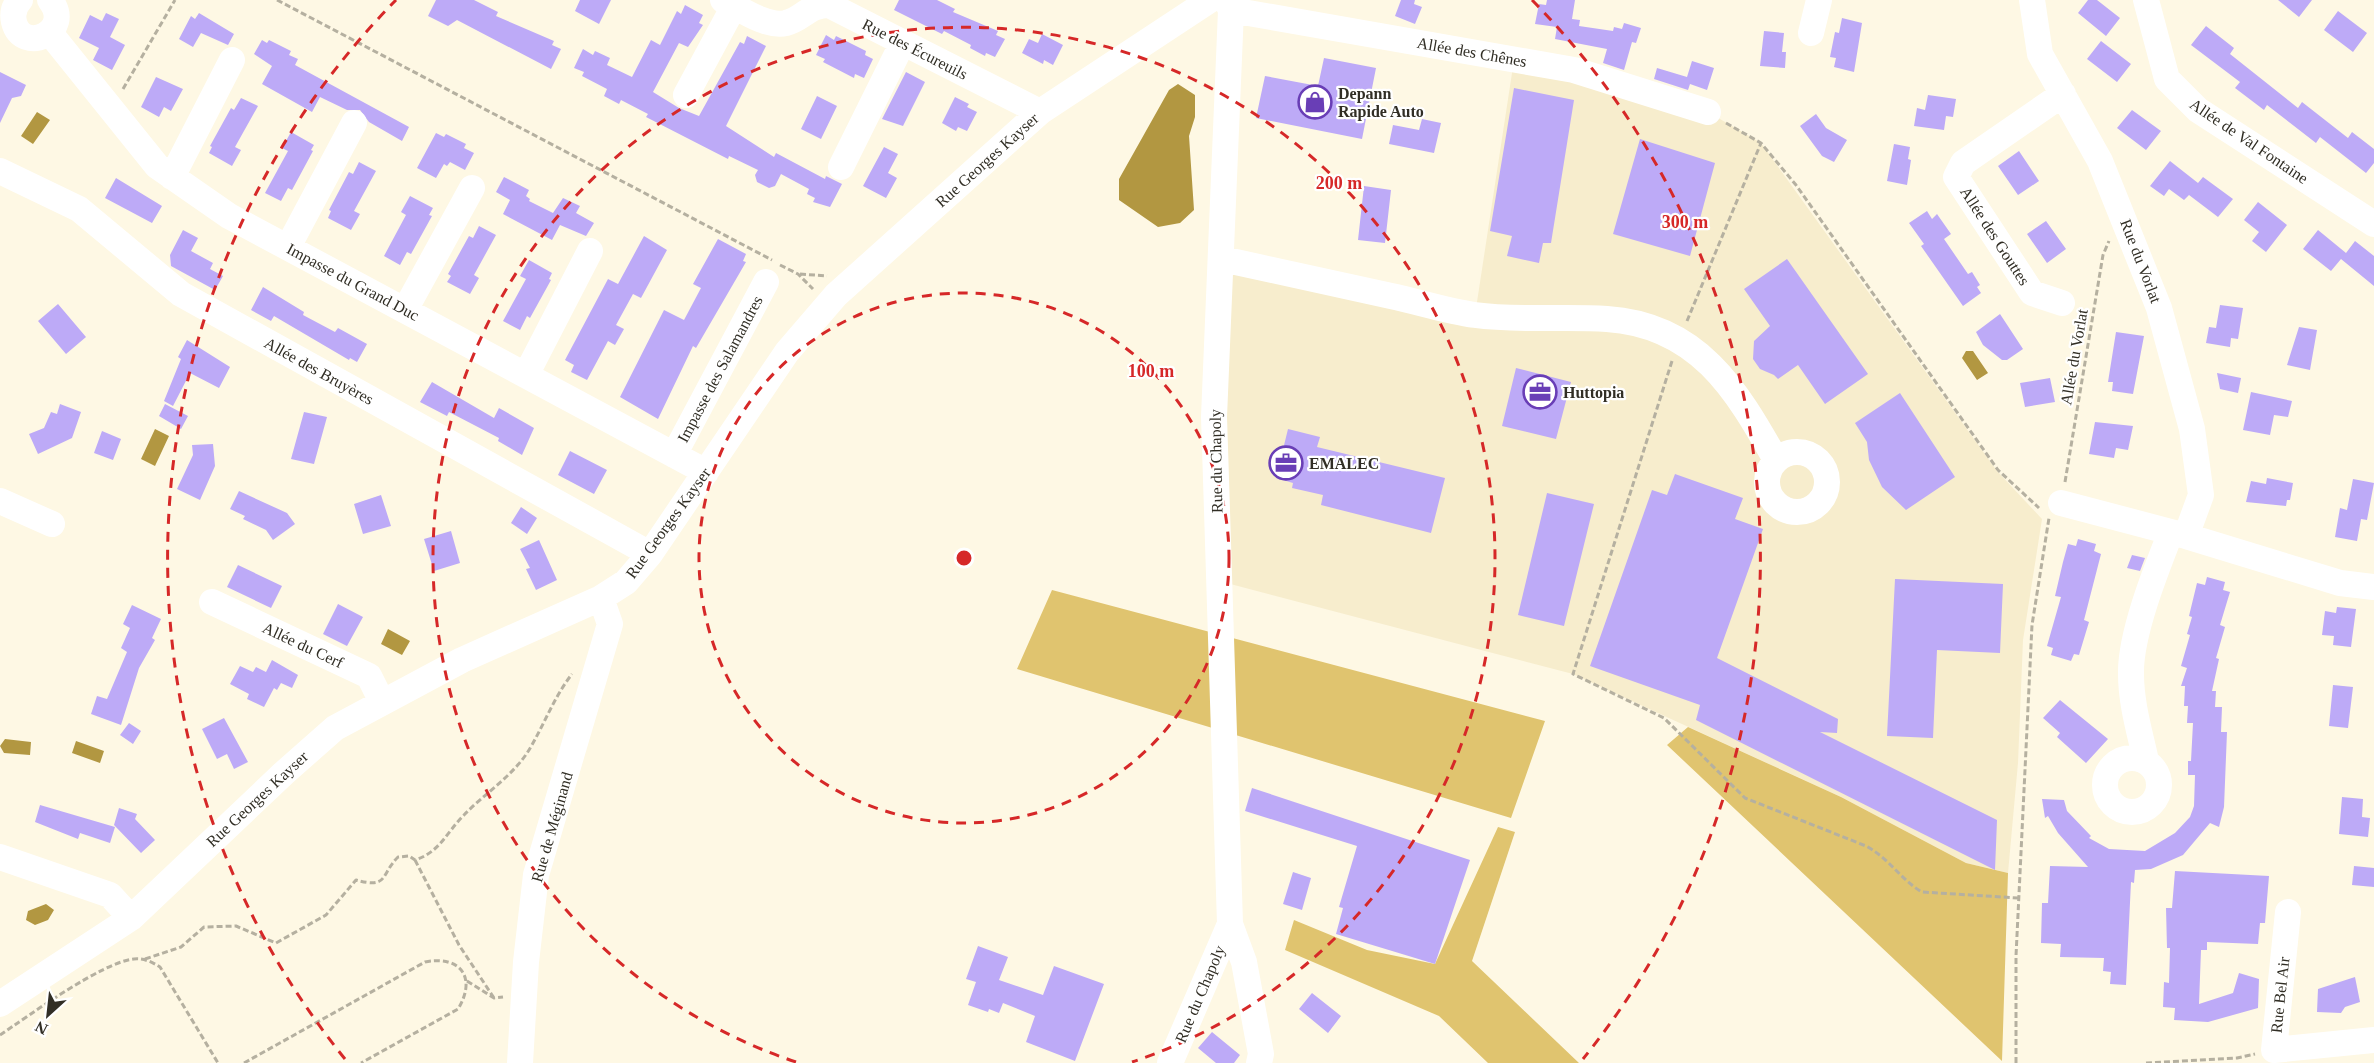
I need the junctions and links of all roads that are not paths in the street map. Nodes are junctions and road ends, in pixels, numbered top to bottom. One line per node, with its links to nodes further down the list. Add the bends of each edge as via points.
1 (50, 0): 8 (street, via 57,13)
2 (1819, 0): 9 (street)
3 (2031, 0): 12 (street, Rue du Vorlat, via 2040,54)
4 (2146, 0): 21 (street, Allée de Val Fontaine, via 2167,79 2190,102)
5 (729, 3): 10 (street, Rue des Écureuils, via 770,22 785,24 816,5 829,5); 13 (street)
6 (1222, 3): 14 (street, Rue Georges Kayser, via 1129,51); 15 (street, Allée des Chênes, via 1574,70); 24 (street, Rue du Chapoly)
7 (11, 12): 8 (street, via 20,33 27,37)
8 (50, 33): 19 (street, Impasse du Grand Duc, via 157,166)
9 (1811, 33)
10 (903, 42): 14 (street, Rue des Écureuils); 17 (street)
11 (231, 60): 19 (street)
12 (2063, 94): 26 (street, Allée des Gouttes, via 1963,163 1956,177 2032,292); 35 (street, Rue du Vorlat, via 2100,161 2126,222 2159,308 2192,429 2201,495)
13 (686, 95)
14 (1040, 112): 31 (street, Rue Georges Kayser, via 836,295 787,352)
15 (1708, 112)
16 (354, 123): 22 (street)
17 (841, 167)
18 (0, 171): 36 (street, Allée des Bruyères, via 79,209 181,294)
19 (172, 177): 22 (street, Impasse du Grand Duc, via 229,216)
20 (472, 188): 27 (street)
21 (2374, 224)
22 (288, 247): 27 (street, Impasse du Grand Duc)
23 (590, 252): 28 (street)
24 (1222, 259): 30 (street, via 1476,315 1610,319 1644,326 1679,340 1727,381 1743,401); 45 (street, Rue du Chapoly, via 1214,417)
25 (766, 282): 29 (street, Impasse des Salamandres)
26 (2062, 303)
27 (405, 310): 28 (street, Impasse du Grand Duc)
28 (526, 375): 29 (street, Impasse du Grand Duc)
29 (674, 455): 31 (street, Impasse du Grand Duc)
30 (1776, 460)
31 (706, 472): 36 (street, Rue Georges Kayser)
32 (0, 501): 34 (street)
33 (2055, 507): 35 (street)
34 (52, 524)
35 (2178, 534): 37 (street, via 2340,583); 41 (street, Rue du Vorlat, via 2150,585 2130,673)
36 (650, 554): 38 (street, Rue Georges Kayser, via 626,582)
37 (2374, 587)
38 (601, 598): 40 (street, Rue Georges Kayser, via 462,660); 48 (street, Rue de Méginand, via 610,624 536,874)
39 (212, 602): 40 (street, Allée du Cerf, via 369,676)
40 (382, 702): 44 (street, Rue Georges Kayser, via 335,728)
41 (2146, 761)
42 (0, 857): 44 (street, via 110,895)
43 (2288, 912): 47 (street, Rue Bel Air, via 2274,1050)
44 (131, 918): 46 (street, Rue Georges Kayser)
45 (1230, 924): 49 (street, Rue du Chapoly); 50 (street, Rue du Chapoly, via 1244,962 1261,1054)
46 (0, 1004)
47 (2374, 1040)
48 (520, 1063)
49 (1170, 1063)
50 (1258, 1063)

